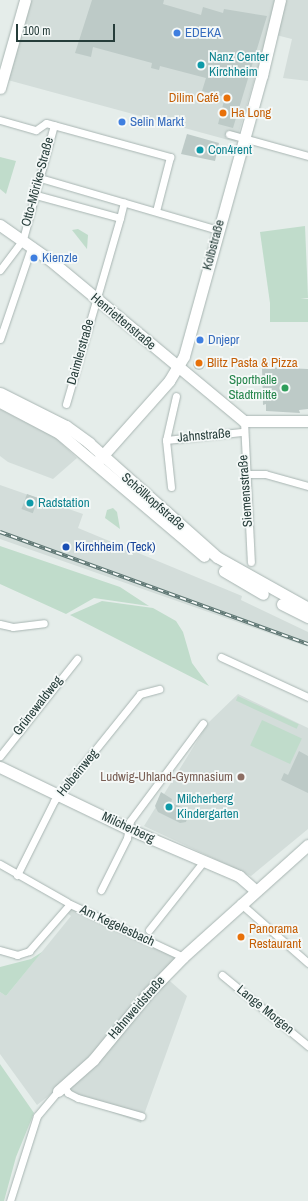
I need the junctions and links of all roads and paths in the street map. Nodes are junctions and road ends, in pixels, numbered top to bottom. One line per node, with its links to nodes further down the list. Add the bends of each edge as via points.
1 (24, 0): 3 (street)
2 (280, 0): 7 (street, Kolbstraße)
3 (0, 88)
4 (0, 120): 5 (street, via 36,130 46,123)
5 (54, 125): 9 (street, Otto-Mörike-Straße); 12 (street, via 170,157)
6 (229, 134): 7 (street)
7 (244, 138): 8 (street); 15 (street, Kolbstraße)
8 (308, 156)
9 (40, 178): 10 (street, Otto-Mörike-Straße); 11 (street)
10 (36, 195): 13 (street); 16 (street, Otto-Mörike-Straße)
11 (124, 202): 12 (street); 13 (street, Daimlerstraße)
12 (156, 211): 15 (street)
13 (120, 218): 18 (street, Daimlerstraße)
14 (0, 225): 16 (street, Henriettenstraße)
15 (218, 230): 20 (street, Kolbstraße, via 188,344)
16 (27, 242): 17 (street); 18 (street, Henriettenstraße); 19 (street, Otto-Mörike-Straße)
17 (0, 270)
18 (96, 299): 20 (street, Henriettenstraße); 24 (street, Daimlerstraße)
19 (0, 339)
20 (177, 368): 26 (street, Henriettenstraße); 28 (street, Kolbstraße)
21 (0, 393): 28 (street, Schöllkopfstraße, via 59,422)
22 (176, 396): 27 (street)
23 (0, 402): 28 (street, Schöllkopfstraße, via 59,432)
24 (66, 404)
25 (308, 421): 26 (street, Jahnstraße)
26 (243, 427): 27 (street, Jahnstraße); 29 (street, Siemensstraße)
27 (166, 440): 31 (street, Jahnstraße)
28 (99, 459): 33 (street, Schöllkopfstraße, via 217,557); 34 (street, Schöllkopfstraße, via 214,564)
29 (245, 474): 30 (street, via 265,474); 32 (street, Siemensstraße)
30 (308, 486)
31 (171, 487)
32 (251, 562)
33 (308, 608)
34 (308, 617)
35 (44, 623): 36 (street, via 13,627)
36 (0, 624)
37 (221, 657): 40 (street)
38 (77, 659): 42 (street, Grünewaldweg)
39 (159, 688): 44 (street, Holbeinweg, via 140,694)
40 (308, 697)
41 (203, 723): 45 (street, via 130,821)
42 (0, 756)
43 (0, 767): 44 (street, Milcherberg)
44 (60, 796): 45 (street, Milcherberg); 49 (street, Holbeinweg, via 54,801)
45 (129, 829): 47 (street, Milcherberg); 50 (street)
46 (308, 845): 51 (street, Hahnweidstraße)
47 (203, 862): 51 (street, Milcherberg, via 240,876); 54 (street)
48 (0, 864): 49 (street)
49 (17, 875): 52 (street)
50 (101, 890)
51 (255, 890): 53 (street, Hahnweidstraße)
52 (66, 902)
53 (240, 904): 56 (street, Hahnweidstraße); 57 (street)
54 (149, 930)
55 (0, 950): 56 (street, Am Kegelesbach, via 16,955 29,951 70,904)
56 (183, 958): 60 (street, Hahnweidstraße, via 149,992 94,1060)
57 (308, 963)
58 (222, 975): 59 (street, Lange Morgen)
59 (308, 1046)
60 (61, 1089): 61 (street, via 78,1098); 62 (street, Hahnweidstraße, via 37,1116)
61 (141, 1116)
62 (10, 1201)

